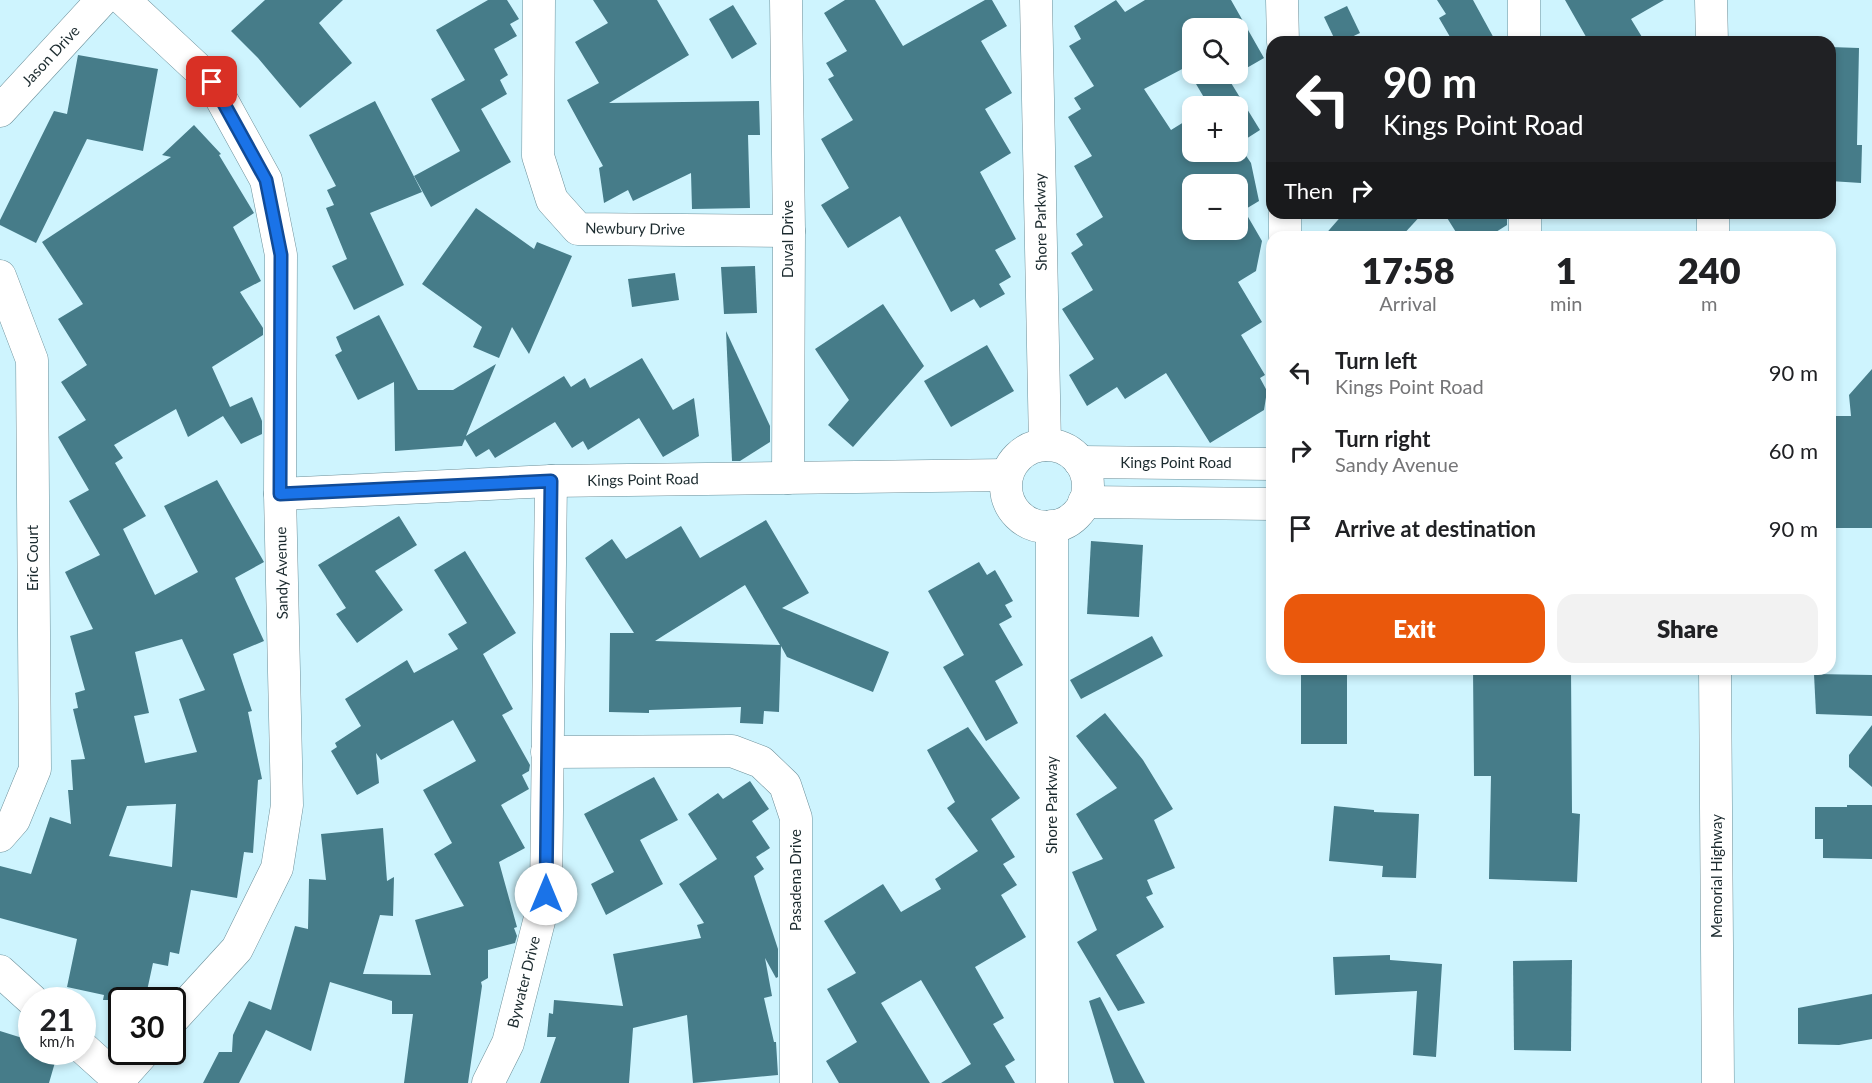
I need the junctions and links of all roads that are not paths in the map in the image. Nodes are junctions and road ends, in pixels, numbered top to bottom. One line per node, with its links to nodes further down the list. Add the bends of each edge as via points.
1 (102, 0): 12 (street, Jason Drive)
2 (124, 0): 21 (street, Sandy Avenue, via 212,82 266,180 281,255)
3 (539, 0): 13 (street, Newbury Drive, via 538,156 552,200 578,229)
4 (786, 0): 13 (street, Duval Drive)
5 (1036, 0): 15 (street, Shore Parkway)
6 (1282, 0): 9 (street)
7 (1524, 0): 10 (street)
8 (1712, 0): 11 (street)
9 (1283, 36)
10 (1524, 36)
11 (1712, 36)
12 (0, 111)
13 (789, 231): 19 (street, Duval Drive)
14 (0, 276): 27 (street, Eric Court, via 32,360 35,770 14,820)
15 (1045, 445): 16 (street, via 1070,452); 18 (street, via 1021,453)
16 (1080, 462): 17 (street, Kings Point Road); 22 (street, via 1086,475)
17 (1266, 464)
18 (1007, 475): 19 (street, Kings Point Road); 24 (street, via 1007,495 1016,512 1037,525)
19 (788, 478): 20 (street, Kings Point Road)
20 (551, 481): 21 (street, Kings Point Road); 26 (street, Bywater Drive)
21 (280, 494): 30 (street, Sandy Avenue, via 287,805 277,868 237,949)
22 (1084, 502): 23 (street); 24 (street, via 1076,514)
23 (1266, 504)
24 (1052, 526): 36 (street, Shore Parkway)
25 (1715, 675): 37 (street, Memorial Highway)
26 (547, 752): 34 (street, Bywater Drive, via 546,894 508,1043); 35 (street, Pasadena Drive, via 732,751 761,762 785,786 796,818)
27 (0, 836)
28 (0, 971): 29 (street)
29 (18, 987)
30 (186, 1005)
31 (96, 1060): 33 (street)
32 (133, 1065): 33 (street)
33 (120, 1081)
34 (488, 1083)
35 (796, 1083)
36 (1052, 1083)
37 (1718, 1083)

